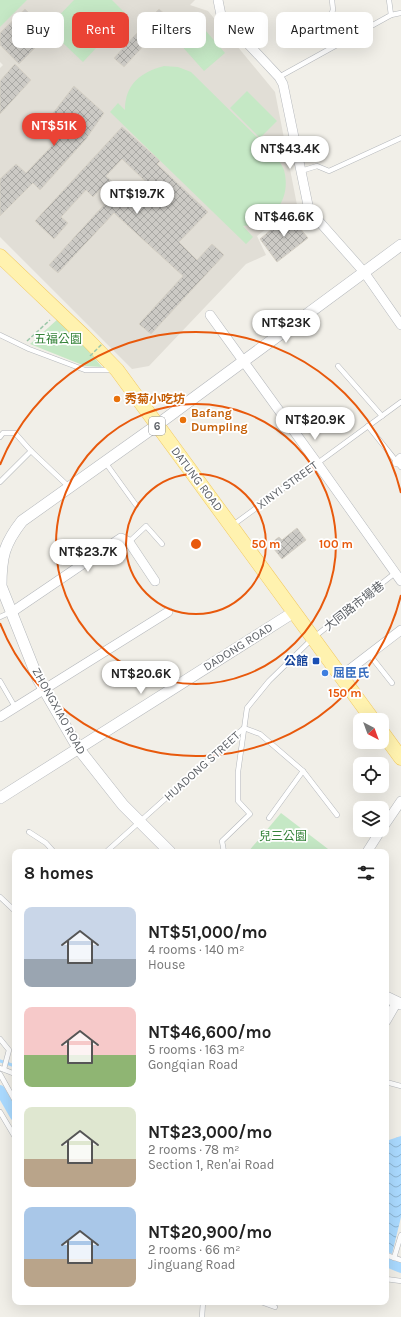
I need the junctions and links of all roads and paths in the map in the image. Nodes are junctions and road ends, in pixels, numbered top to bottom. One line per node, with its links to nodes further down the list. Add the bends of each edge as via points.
1 (218, 0): 9 (street, via 221,15)
2 (332, 0): 4 (lane)
3 (389, 0): 6 (lane)
4 (332, 12)
5 (401, 13): 6 (lane)
6 (391, 15): 7 (lane)
7 (373, 25)
8 (332, 48): 9 (lane)
9 (279, 77): 11 (street, via 283,84)
10 (401, 138): 11 (lane, via 328,171 317,166)
11 (301, 171): 14 (street, via 309,210)
12 (401, 245): 14 (street, ZHONGXIAO ROAD)
13 (0, 256): 15 (main road, DATUNG ROAD / 6)
14 (364, 272): 17 (street); 22 (street, ZHONGXIAO ROAD)
15 (58, 312): 20 (path); 24 (main road, DATUNG ROAD / 6)
16 (210, 315): 22 (street)
17 (401, 324)
18 (0, 335): 20 (lane)
19 (102, 344): 21 (path, bridge)
20 (22, 346): 24 (lane, via 85,370)
21 (90, 356)
22 (243, 361): 27 (street, ZHONGXIAO ROAD); 33 (street)
23 (338, 366): 26 (lane)
24 (117, 370): 27 (main road, DATUNG ROAD / 6)
25 (401, 402): 26 (lane, XINYI STREET)
26 (382, 416): 28 (lane, XINYI STREET)
27 (157, 425): 31 (street, ZHONGXIAO ROAD); 37 (main road, DATUNG ROAD / 6)
28 (368, 426): 32 (lane); 33 (lane, XINYI STREET)
29 (0, 436): 30 (lane, via 3,433 15,432)
30 (31, 451): 34 (lane); 35 (lane)
31 (106, 462): 35 (street, ZHONGXIAO ROAD); 36 (lane)
32 (400, 462)
33 (317, 463): 37 (lane, XINYI STREET); 40 (street)
34 (0, 482)
35 (69, 487): 43 (street, ZHONGXIAO ROAD, via 22,522 11,535 4,551 1,580)
36 (136, 506)
37 (232, 526): 45 (main road, DATUNG ROAD / 6)
38 (129, 542): 39 (lane, via 146,526); 41 (street); 43 (street, via 121,538)
39 (162, 544)
40 (395, 573): 42 (street); 48 (lane, 大同路市場巷)
41 (155, 581)
42 (401, 581)
43 (12, 612): 46 (lane); 53 (street, ZHONGXIAO ROAD)
44 (168, 612): 53 (street)
45 (294, 612): 48 (main road, DATUNG ROAD / 6); 59 (street, DADONG ROAD)
46 (0, 617)
47 (401, 630): 49 (street)
48 (313, 638): 50 (main road, DATUNG ROAD / 6); 57 (lane, 大同路市場巷, via 269,681 247,708)
49 (369, 654): 50 (street); 52 (lane)
50 (341, 676): 55 (main road, DATUNG ROAD / 6)
51 (0, 681): 54 (lane)
52 (392, 683)
53 (44, 689): 54 (street); 59 (street, ZHONGXIAO ROAD)
54 (15, 707): 56 (street)
55 (368, 713)
56 (0, 717)
57 (244, 728): 61 (lane, HUADONG STREET, via 260,734); 67 (lane, HUADONG STREET); 73 (lane, 大同路市場巷, via 238,772 238,800 250,814 222,841)
58 (389, 742): 60 (main road)
59 (78, 748): 62 (street, DADONG ROAD); 67 (street, ZHONGXIAO ROAD, via 123,805)
60 (401, 758)
61 (303, 771): 64 (lane, HUADONG STREET); 65 (lane)
62 (0, 798)
63 (401, 801): 66 (street)
64 (337, 815)
65 (269, 818)
66 (389, 819)
67 (140, 822): 71 (lane, HUADONG STREET); 72 (street, ZHONGXIAO ROAD)
68 (29, 832): 70 (lane)
69 (377, 837): 74 (street)
70 (51, 849)
71 (109, 849)
72 (167, 849)
73 (223, 849)
74 (369, 849)
75 (0, 897): 76 (lane)
76 (12, 908)
77 (389, 998): 78 (street)
78 (399, 1003): 79 (street)
79 (389, 1017)
80 (0, 1039): 81 (lane, via 9,1050)
81 (2, 1068): 82 (lane)
82 (12, 1073)
83 (0, 1074): 86 (lane)
84 (389, 1083): 85 (lane)
85 (401, 1086)
86 (12, 1095)
87 (0, 1112): 88 (lane)
88 (12, 1132)
89 (401, 1235): 91 (lane)
90 (389, 1256): 91 (lane)
91 (394, 1258): 92 (lane)
92 (401, 1260)
93 (389, 1279): 94 (lane)
94 (401, 1281)
95 (203, 1305): 98 (lane)
96 (269, 1305): 97 (lane)
97 (275, 1307)
98 (202, 1317)

